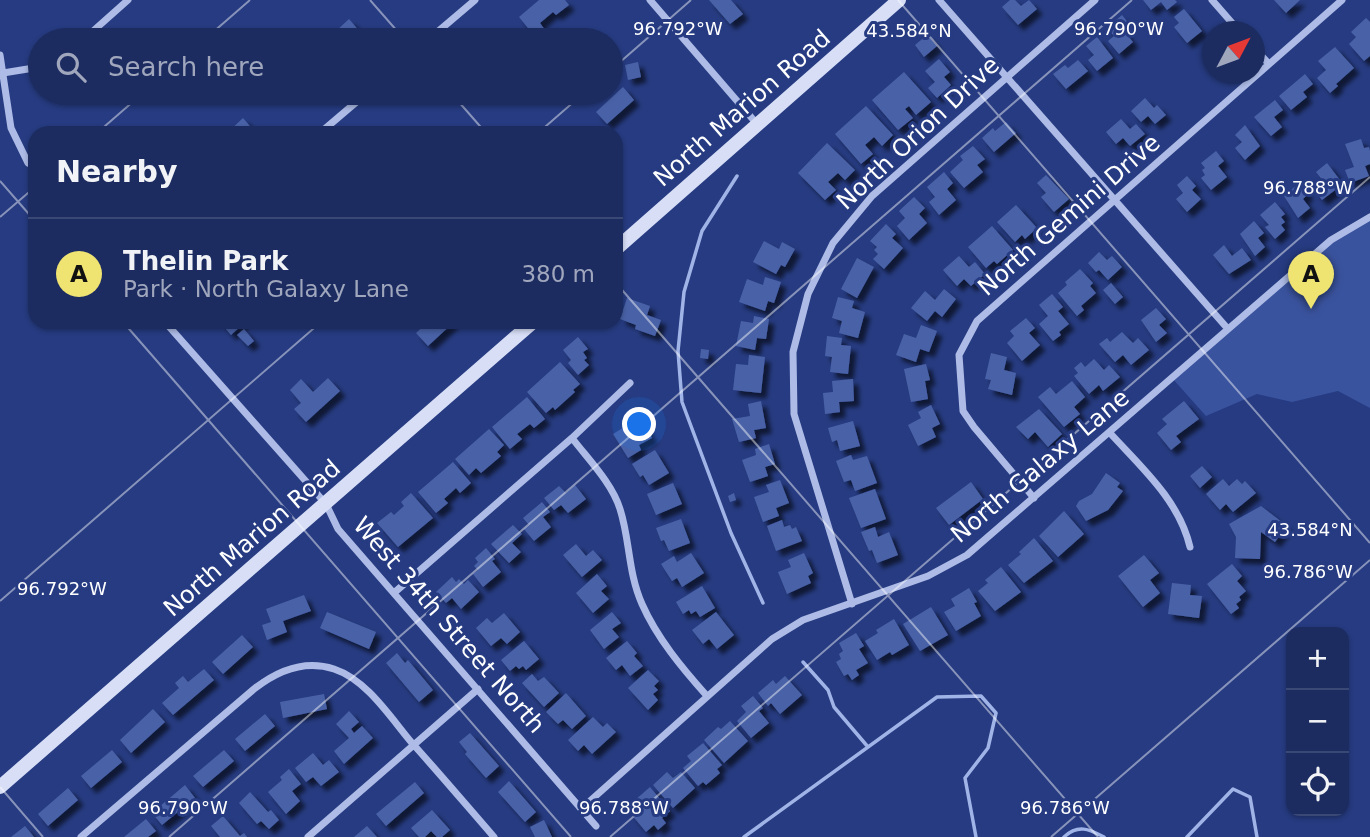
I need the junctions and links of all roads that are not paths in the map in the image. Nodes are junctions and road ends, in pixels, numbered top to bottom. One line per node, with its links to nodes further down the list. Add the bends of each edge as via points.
1 (128, 0): 10 (street)
2 (475, 0): 11 (street)
3 (650, 0): 19 (street)
4 (899, 0): 19 (main road, North Marion Road)
5 (939, 0): 17 (street)
6 (1095, 0): 17 (street, North Orion Drive)
7 (1212, 0): 9 (street)
8 (1342, 0): 14 (street, North Gemini Drive)
9 (1230, 21)
10 (96, 28)
11 (442, 28)
12 (0, 55): 16 (street)
13 (1265, 59): 14 (street)
14 (1269, 64): 22 (street, North Gemini Drive)
15 (28, 70): 16 (street)
16 (3, 73): 21 (street, via 12,128)
17 (1007, 76): 22 (street); 35 (street, North Orion Drive, via 872,196 833,243 808,294 793,352 794,414)
18 (353, 105): 20 (street)
19 (758, 124): 24 (main road, North Marion Road)
20 (328, 126)
21 (28, 163)
22 (1115, 200): 27 (street); 31 (street, North Gemini Drive, via 977,321 959,355 963,411)
23 (1370, 217): 27 (street, North Galaxy Lane, via 1331,240)
24 (623, 243)
25 (171, 329): 32 (street, West 34th Street North)
26 (525, 329): 32 (main road, North Marion Road)
27 (1228, 329): 29 (street, North Galaxy Lane)
28 (630, 383): 30 (street)
29 (1110, 433): 31 (street, North Galaxy Lane); 33 (street, via 1180,516)
30 (572, 438): 34 (street); 37 (street, via 620,507 630,567 642,604 673,657)
31 (1034, 498): 35 (street, North Galaxy Lane, via 967,555 928,576)
32 (326, 504): 34 (street, West 34th Street North, via 338,529); 39 (main road, North Marion Road)
33 (1190, 547)
34 (395, 592): 36 (street, West 34th Street North)
35 (852, 604): 37 (street, North Galaxy Lane, via 803,620 772,639)
36 (478, 689): 38 (street); 40 (street, West 34th Street North)
37 (706, 696): 40 (street, North Galaxy Lane)
38 (414, 745): 42 (street, via 363,686 335,669 295,666 254,688); 43 (street); 44 (street)
39 (0, 787)
40 (581, 809): 41 (street, West 34th Street North)
41 (596, 826)
42 (81, 837)
43 (308, 837)
44 (494, 837)

